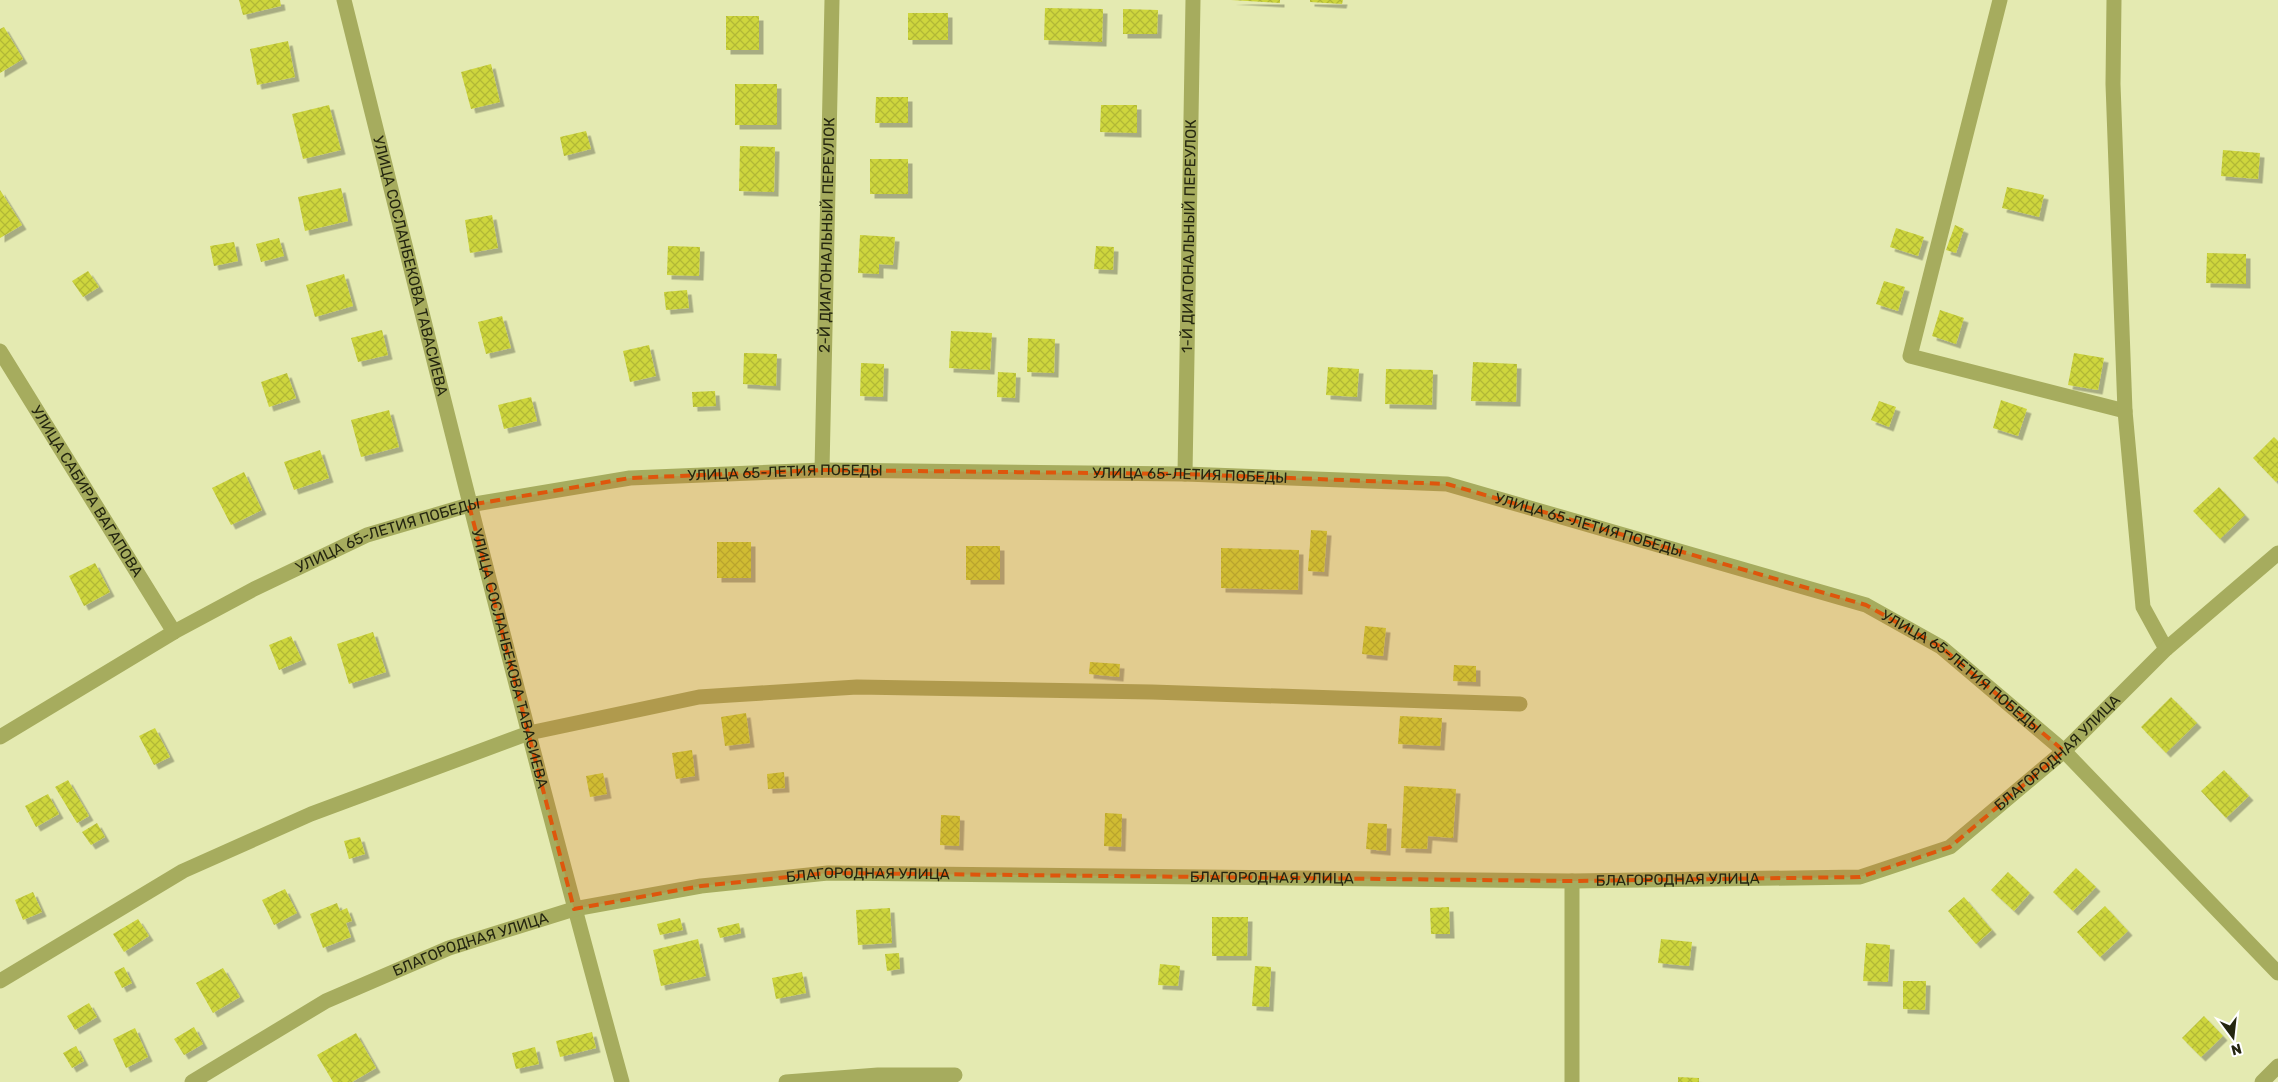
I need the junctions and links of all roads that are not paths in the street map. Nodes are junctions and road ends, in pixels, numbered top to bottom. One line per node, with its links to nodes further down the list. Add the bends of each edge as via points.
1 (344, 0): 10 (street, УЛИЦА СОСЛАНБЕКОВА ТАВАСИЕВА)
2 (832, 0): 8 (street, 2-Й ДИАГОНАЛЬНЫЙ ПЕРЕУЛОК)
3 (1193, 0): 9 (street, 1-Й ДИАГОНАЛЬНЫЙ ПЕРЕУЛОК)
4 (2000, 0): 7 (street, via 1910,356)
5 (2114, 0): 7 (street, via 2113,94)
6 (0, 351): 12 (street, УЛИЦА САБИРА ВАГАПОВА)
7 (2125, 411): 13 (street, via 2143,608)
8 (822, 470): 9 (street, УЛИЦА 65-ЛЕТИЯ ПОБЕДЫ); 10 (street, УЛИЦА 65-ЛЕТИЯ ПОБЕДЫ, via 630,478)
9 (1185, 474): 17 (street, УЛИЦА 65-ЛЕТИЯ ПОБЕДЫ, via 1448,484 1866,605 1941,647)
10 (469, 505): 12 (street, УЛИЦА 65-ЛЕТИЯ ПОБЕДЫ, via 367,535); 15 (street, УЛИЦА СОСЛАНБЕКОВА ТАВАСИЕВА)
11 (2278, 553): 13 (street, БЛАГОРОДНАЯ УЛИЦА)
12 (174, 632): 16 (street, УЛИЦА 65-ЛЕТИЯ ПОБЕДЫ)
13 (2166, 649): 17 (street, БЛАГОРОДНАЯ УЛИЦА)
14 (1520, 704): 15 (street, via 1152,692 857,688 699,696)
15 (529, 733): 19 (street, УЛИЦА СОСЛАНБЕКОВА ТАВАСИЕВА); 21 (street, via 311,814 183,871)
16 (0, 737)
17 (2064, 751): 18 (street, БЛАГОРОДНАЯ УЛИЦА, via 1950,847 1860,877); 20 (street, УЛИЦА 65-ЛЕТИЯ ПОБЕДЫ)
18 (1572, 881): 19 (street, БЛАГОРОДНАЯ УЛИЦА, via 828,872 701,886); 27 (street)
19 (574, 909): 24 (street, БЛАГОРОДНАЯ УЛИЦА, via 449,948 326,1000); 25 (street, УЛИЦА СОСЛАНБЕКОВА ТАВАСИЕВА)
20 (2278, 973)
21 (0, 982)
22 (2278, 1066): 28 (street)
23 (955, 1075): 26 (street, via 878,1075)
24 (192, 1082)
25 (622, 1082)
26 (786, 1082)
27 (1572, 1082)
28 (2262, 1082)

